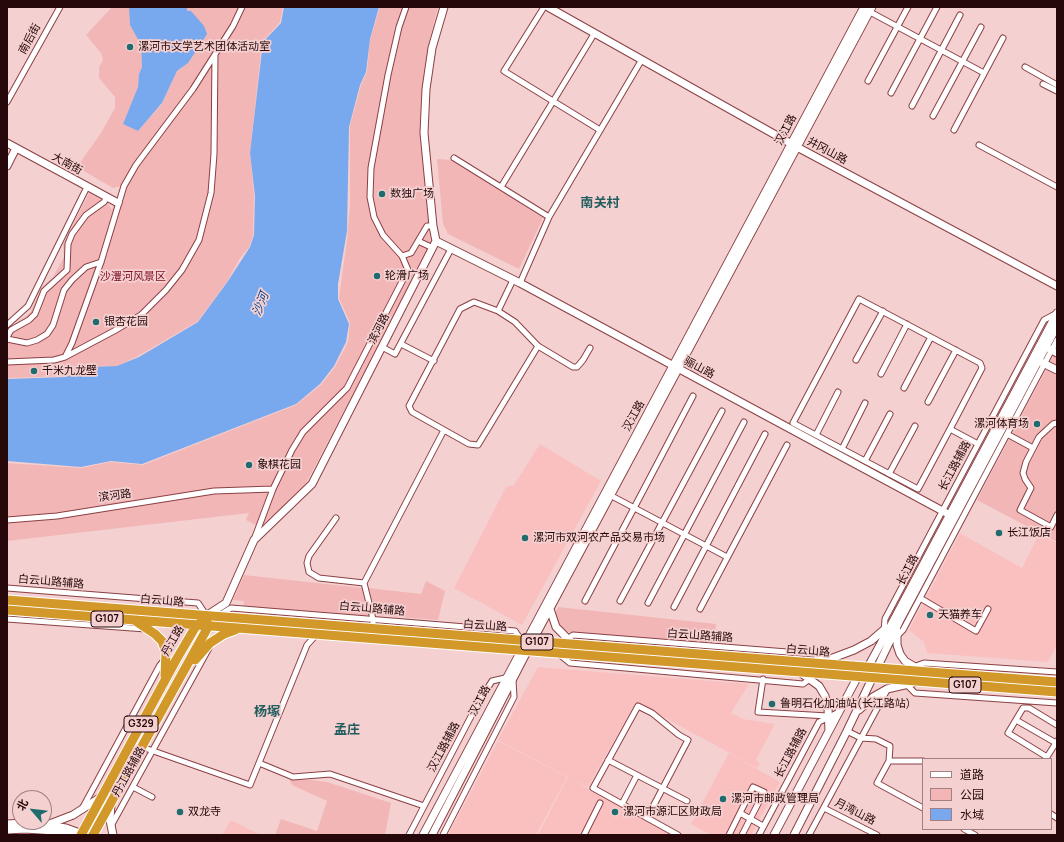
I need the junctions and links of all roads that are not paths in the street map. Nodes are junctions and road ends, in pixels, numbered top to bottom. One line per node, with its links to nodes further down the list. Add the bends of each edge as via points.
1 (60, 7): 27 (street, 南后街)
2 (242, 7): 17 (street)
3 (406, 7): 50 (street, via 388,75 370,182 374,217 383,235)
4 (444, 7): 45 (street, via 432,48 426,89 424,133)
5 (544, 7): 28 (street, via 504,71)
6 (548, 7): 13 (street, 井冈山路)
7 (908, 7): 11 (street)
8 (937, 7): 15 (street)
9 (869, 9): 11 (street); 34 (street, 汉江路)
10 (960, 15): 16 (street)
11 (897, 27): 15 (street); 22 (street)
12 (981, 27): 19 (street)
13 (594, 34): 18 (street, 井冈山路); 28 (street)
14 (1003, 38): 21 (street)
15 (920, 39): 16 (street); 26 (street)
16 (942, 50): 19 (street); 29 (street)
17 (215, 55): 43 (street, via 136,165); 69 (street, via 212,186 205,224 199,240 175,280 141,314)
18 (641, 61): 31 (street); 34 (street, 井冈山路)
19 (963, 61): 21 (street); 30 (street)
20 (1025, 68): 24 (street)
21 (984, 73): 32 (street)
22 (868, 81)
23 (1043, 84): 25 (street)
24 (1057, 85)
25 (1057, 91)
26 (891, 93)
27 (7, 102)
28 (553, 102): 31 (street); 40 (street)
29 (912, 106)
30 (933, 116)
31 (600, 130): 44 (street)
32 (954, 130)
33 (7, 143): 36 (street, 大南街)
34 (794, 145): 54 (street, 井冈山路); 77 (street, 汉江路)
35 (979, 145): 41 (street)
36 (16, 148): 38 (street); 39 (street, 大南街)
37 (454, 158): 40 (street)
38 (7, 166)
39 (87, 187): 42 (street, 大南街); 59 (street, via 28,306)
40 (501, 187): 44 (street)
41 (1057, 187)
42 (107, 197): 43 (street, 大南街); 62 (street, via 86,215 72,234 68,244 67,270 44,291 35,314 11,330)
43 (118, 203): 51 (street)
44 (549, 217): 53 (street)
45 (433, 226): 46 (street, via 427,226); 47 (street)
46 (418, 241): 47 (street); 49 (street)
47 (434, 245): 48 (street, 骊山路); 67 (street, 滨河路)
48 (451, 249): 53 (street, 骊山路); 65 (street)
49 (411, 253): 50 (street); 52 (street)
50 (402, 256): 52 (street)
51 (101, 262): 62 (street, via 86,267 64,290 53,325 47,334 27,343); 64 (street)
52 (408, 270): 101 (street, via 347,388 303,432)
53 (517, 281): 55 (street); 77 (street, 骊山路)
54 (1057, 286)
55 (498, 311): 66 (street, via 515,322); 75 (street, via 474,302 460,309)
56 (883, 311): 58 (street); 73 (street); 94 (street, via 859,299 793,423)
57 (1057, 313): 74 (street, 长江路); 95 (street, 长江路辅路, via 1044,320)
58 (907, 324): 61 (street); 79 (street)
59 (7, 325)
60 (1057, 326): 71 (street, 长江路)
61 (931, 337): 70 (street); 80 (street)
62 (7, 338)
63 (1057, 340): 71 (street)
64 (72, 343): 69 (street, via 73,347); 72 (street)
65 (401, 344): 67 (street, via 396,354); 75 (street)
66 (538, 346): 68 (street, via 573,367 577,367); 91 (street, via 478,445 469,444)
67 (382, 347): 113 (street, 滨河路, via 312,484)
68 (590, 348)
69 (79, 350): 72 (street)
70 (956, 350): 83 (street); 90 (street, via 980,363 982,368)
71 (1052, 350): 74 (street, 长江路)
72 (65, 357): 76 (street, via 54,360)
73 (856, 360)
74 (1039, 360): 78 (street); 93 (street); 107 (street, 长江路); 136 (street, 长江路)
75 (434, 361): 91 (street, via 409,406)
76 (7, 362)
77 (676, 369): 103 (street, 汉江路); 106 (street, 骊山路)
78 (1057, 370)
79 (881, 374)
80 (904, 388)
81 (838, 392): 94 (street)
82 (693, 396): 105 (street)
83 (928, 402)
84 (865, 403): 98 (street)
85 (722, 411): 111 (street)
86 (890, 414): 99 (street)
87 (744, 422): 112 (street)
88 (1057, 423): 97 (street, via 1045,431)
89 (915, 426): 100 (street)
90 (950, 429): 95 (street); 100 (street, via 918,489)
91 (444, 430): 116 (street)
92 (766, 434): 114 (street)
93 (1007, 434): 97 (street); 118 (street)
94 (816, 435): 98 (street)
95 (978, 444): 106 (street, 长江路辅路)
96 (787, 445): 115 (street)
97 (1033, 448): 108 (street, via 1023,472 1031,488 1020,510 1050,527)
98 (842, 449): 99 (street)
99 (865, 461): 100 (street)
100 (890, 474)
101 (273, 488): 102 (street, 滨河路); 104 (street)
102 (261, 490): 104 (street); 110 (street, 滨河路, via 214,491 57,516)
103 (608, 494): 105 (street); 124 (street, 汉江路); 145 (street, 汉江路)
104 (268, 502): 113 (street)
105 (634, 508): 111 (street); 120 (street)
106 (942, 512): 107 (street, 骊山路); 140 (street, 长江路辅路, via 885,620)
107 (950, 515): 136 (street, 长江路)
108 (1057, 516)
109 (336, 518): 116 (street, via 309,556 308,572 319,578)
110 (7, 520)
111 (662, 522): 112 (street); 121 (street)
112 (684, 534): 114 (street); 122 (street)
113 (254, 540): 128 (street, 滨河路, via 226,603)
114 (706, 546): 115 (street); 123 (street)
115 (727, 557): 125 (street)
116 (364, 583): 131 (street)
117 (7, 588): 128 (street, 白云山路辅路, via 198,603)
118 (920, 598): 126 (street, via 976,631); 142 (street, via 903,630)
119 (7, 600): 128 (highway, 白云山路 / G107)
120 (584, 601)
121 (620, 601)
122 (648, 603)
123 (674, 607)
124 (550, 609): 144 (street, via 556,626); 145 (street, 汉江路)
125 (700, 609)
126 (988, 609)
127 (7, 610): 132 (highway, 白云山路 / G107)
128 (206, 616): 129 (highway, 白云山路 / G107); 134 (highway, 丹江路 / G329); 135 (highway)
129 (217, 616): 131 (street, 白云山路辅路, via 231,608); 139 (highway, 白云山路 / G107)
130 (7, 619): 137 (street)
131 (373, 619): 139 (street); 145 (street, 白云山路辅路, via 515,631)
132 (136, 621): 133 (highway, 白云山路 / G107); 137 (highway)
133 (160, 623): 134 (highway, 白云山路 / G107); 137 (street)
134 (196, 626): 135 (highway, 白云山路 / G107); 161 (highway, 丹江路 / G329)
135 (208, 626): 138 (highway, 白云山路 / G107); 162 (highway, G329)
136 (894, 626): 140 (street); 142 (street)
137 (148, 629): 147 (highway, via 162,642)
138 (238, 629): 141 (highway, 白云山路 / G107); 143 (highway)
139 (373, 629): 145 (highway, 白云山路 / G107)
140 (884, 633): 148 (street); 149 (street)
141 (317, 634): 145 (highway, 白云山路 / G107); 183 (street, via 308,645)
142 (894, 638): 150 (street); 151 (street, via 905,661)
143 (210, 643): 162 (highway); 179 (street, 丹江路辅路, via 206,655)
144 (568, 643): 145 (highway, 白云山路 / G107); 148 (highway, 白云山路 / G107, via 802,662); 148 (street, 白云山路辅路, via 573,635 825,655)
145 (526, 645): 146 (highway, 白云山路 / G107); 156 (street, 汉江路); 158 (street, 汉江路)
146 (558, 654): 153 (highway, 白云山路 / G107); 157 (street, via 570,663)
147 (166, 658): 161 (highway); 196 (street)
148 (833, 662): 149 (highway, 白云山路 / G107)
149 (868, 667): 150 (highway, 白云山路 / G107); 154 (street); 155 (street)
150 (878, 668): 151 (highway, 白云山路 / G107); 155 (street)
151 (918, 669): 152 (street, via 924,663); 160 (highway, 白云山路 / G107)
152 (1057, 672)
153 (814, 676): 154 (highway, 白云山路 / G107); 157 (street, via 804,684); 171 (street, via 825,696)
154 (858, 676): 155 (highway, 白云山路 / G107); 169 (street)
155 (874, 677): 159 (highway, 白云山路 / G107); 170 (street)
156 (505, 678): 193 (street, 汉江路辅路, via 492,681); 210 (street, 汉江路)
157 (763, 679): 171 (street, via 758,712)
158 (513, 681): 211 (street, 汉江路); 212 (street, via 514,697)
159 (903, 682): 163 (street); 164 (highway, 白云山路 / G107); 166 (street, via 915,693)
160 (1057, 682)
161 (164, 683): 187 (highway, 丹江路 / G329)
162 (173, 690): 178 (highway, G329)
163 (887, 690): 170 (street, via 873,697); 176 (street)
164 (1030, 690): 165 (highway, 白云山路 / G107); 166 (street)
165 (1057, 692)
166 (1029, 700): 167 (street); 168 (street)
167 (1057, 703)
168 (1029, 708): 172 (street, via 1023,708); 173 (street)
169 (839, 712): 171 (street, 长江路辅路); 174 (street)
170 (856, 712): 175 (street)
171 (828, 716): 174 (street); 201 (street, 长江路辅路, via 819,722)
172 (1016, 720): 177 (street); 177 (street, via 1008,733 1047,757)
173 (1057, 725)
174 (829, 732): 218 (street)
175 (847, 732): 176 (street); 219 (street)
176 (861, 738): 182 (street, via 876,739 890,746); 195 (street)
177 (1056, 742)
178 (142, 747): 179 (street); 190 (highway, G329)
179 (152, 751): 183 (street, via 250,785); 185 (street, 丹江路辅路)
180 (608, 760): 184 (street); 186 (street, via 638,706 652,713 688,740); 192 (street, via 593,788)
181 (922, 761): 182 (street)
182 (889, 762): 194 (street, via 877,783)
183 (259, 764): 193 (street, via 293,777 330,774)
184 (637, 775): 186 (street); 192 (street)
185 (133, 787): 188 (street); 200 (street, 丹江路辅路)
186 (662, 788): 189 (street); 198 (street)
187 (101, 797): 196 (street); 204 (highway, 丹江路 / G329)
188 (152, 797)
189 (687, 801)
190 (111, 803): 200 (street); 207 (highway, G329)
191 (600, 803): 213 (street)
192 (622, 804): 198 (street)
193 (424, 806): 209 (street, 汉江路辅路)
194 (922, 807)
195 (824, 808): 220 (street); 221 (street, 月湾山路)
196 (81, 810): 202 (street)
197 (740, 813): 199 (street); 199 (street, via 753,787 764,792); 215 (street)
198 (646, 818): 214 (street)
199 (750, 819): 201 (street); 216 (street)
200 (111, 826): 208 (street)
201 (763, 826): 217 (street, 长江路辅路)
202 (52, 827)
203 (46, 830): 204 (street); 206 (street)
204 (82, 834)
205 (969, 834): 222 (street)
206 (69, 835)
207 (93, 835)
208 (113, 835)
209 (409, 835)
210 (423, 835)
211 (432, 835)
212 (443, 835)
213 (584, 835)
214 (678, 835)
215 (729, 835)
216 (742, 835)
217 (759, 835)
218 (774, 835)
219 (794, 835)
220 (809, 835)
221 (876, 835)
222 (976, 835)

